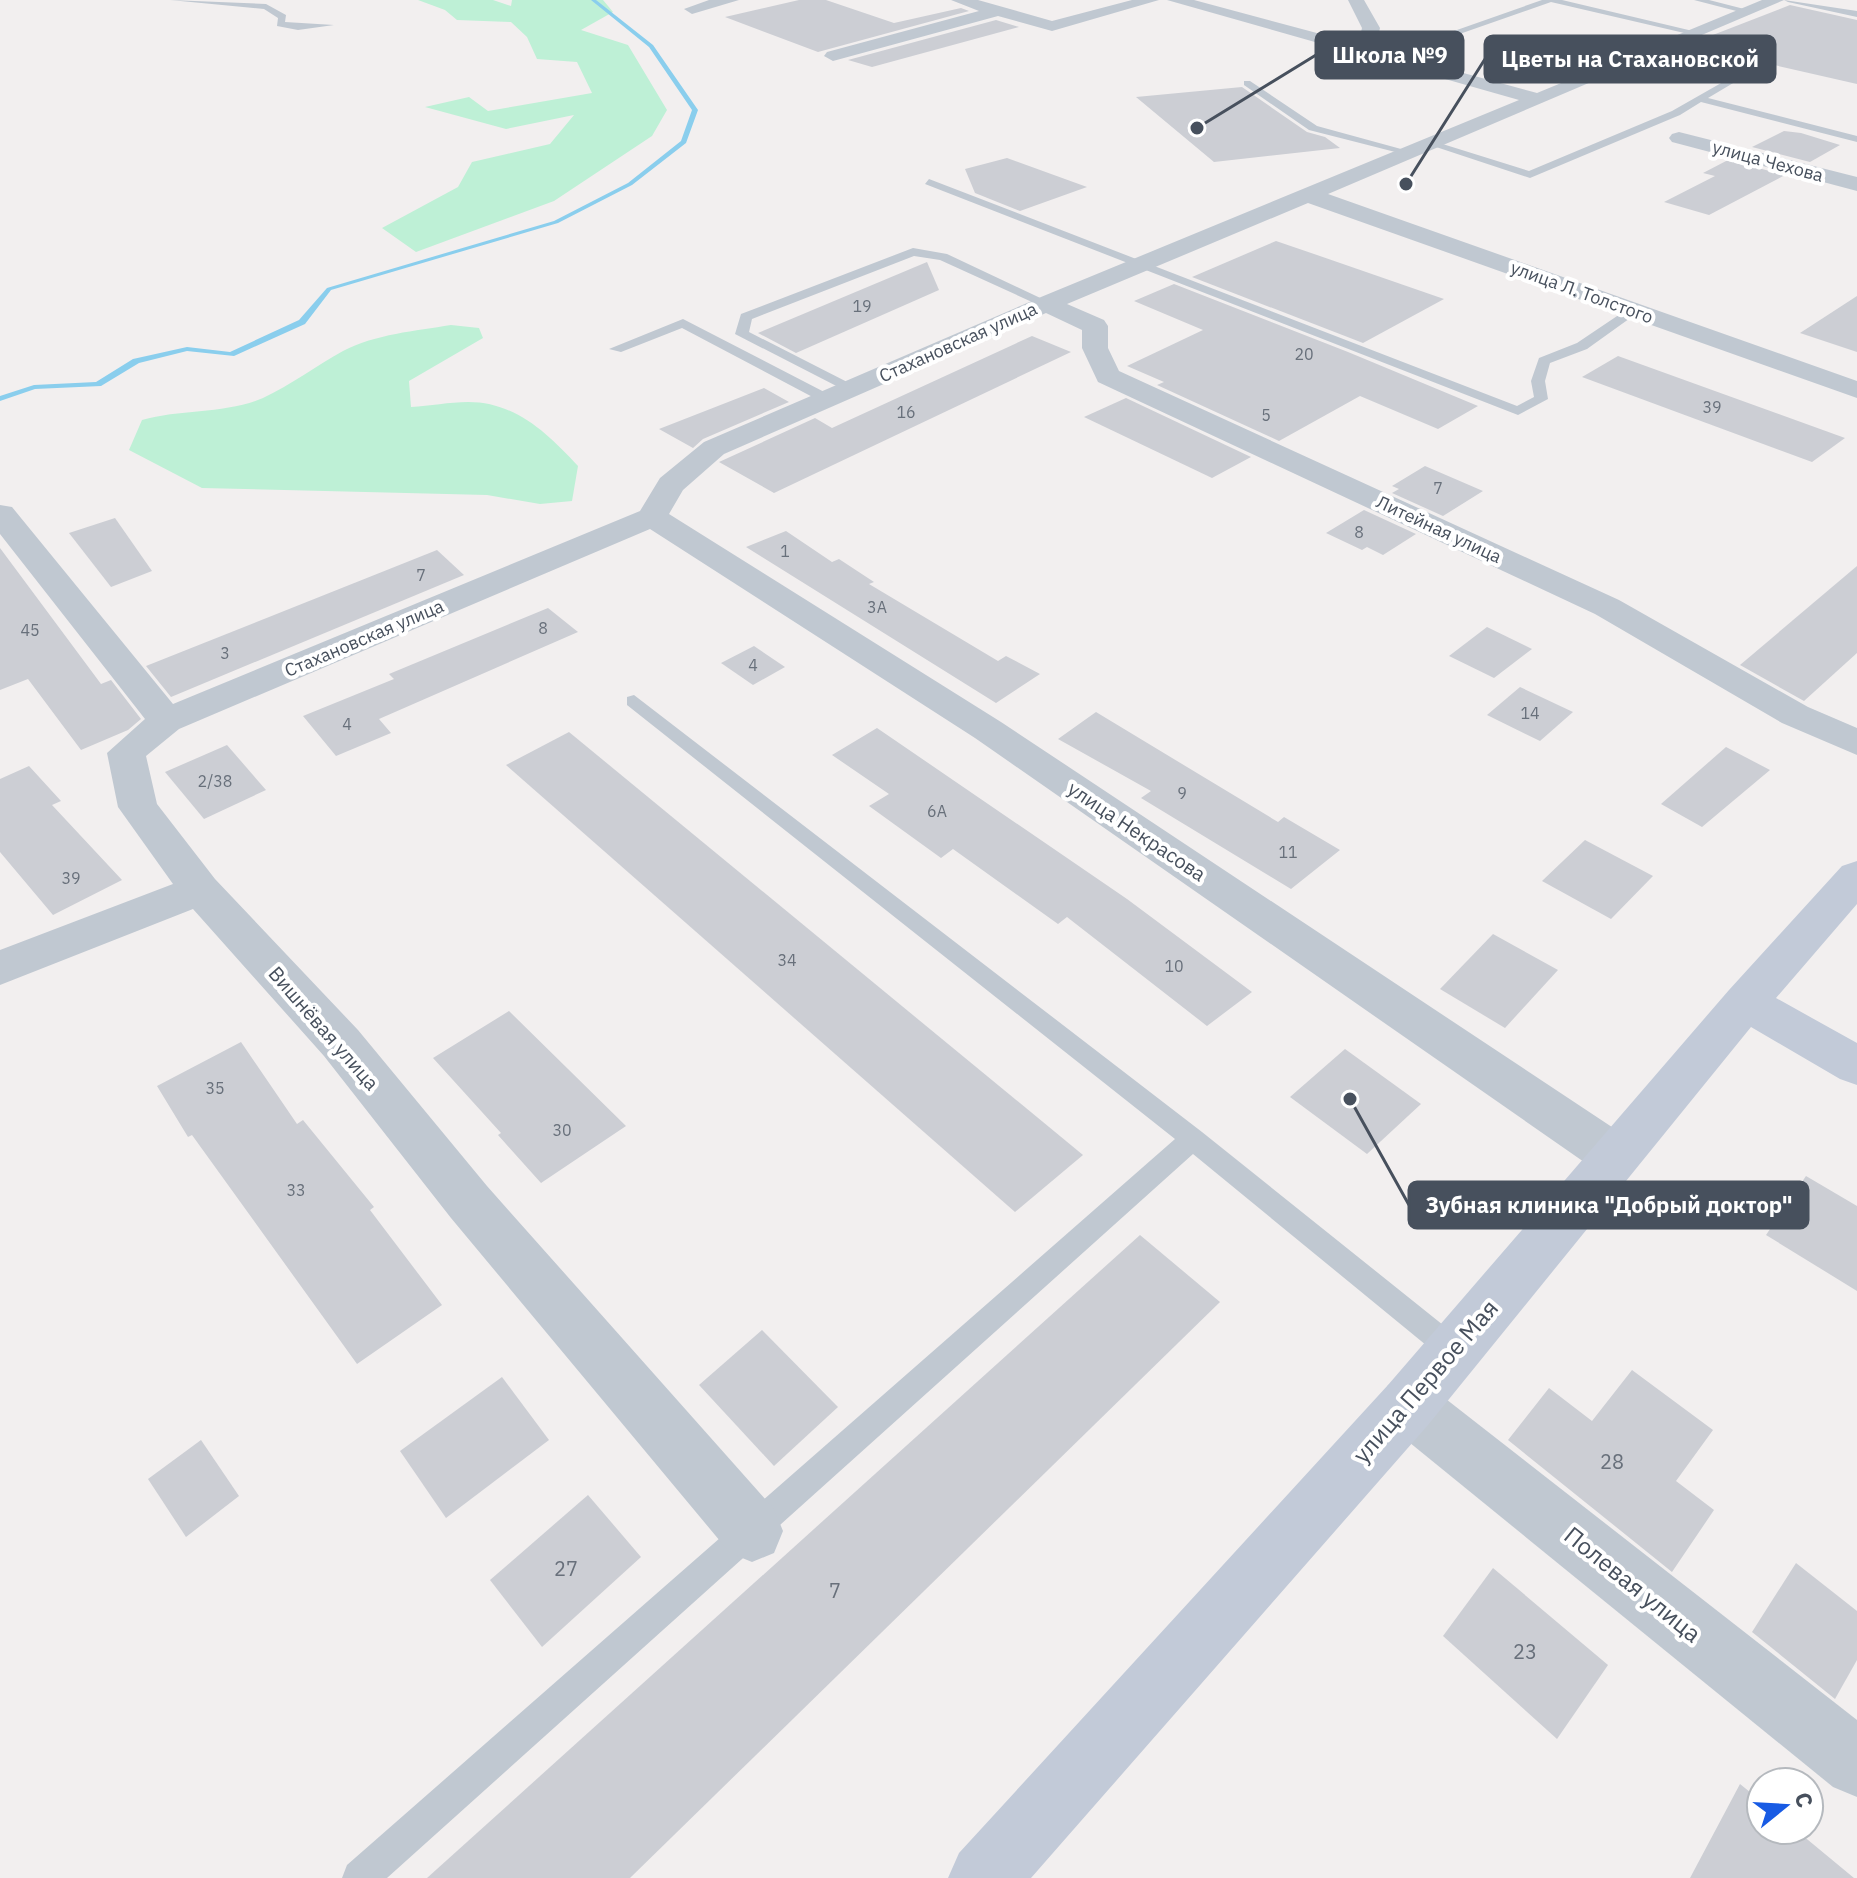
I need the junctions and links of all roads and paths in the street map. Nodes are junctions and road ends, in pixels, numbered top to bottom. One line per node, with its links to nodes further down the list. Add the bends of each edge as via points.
1 (174, 0): 14 (lane, via 266,7 283,17 280,24)
2 (731, 0): 11 (street)
3 (959, 0): 12 (street)
4 (1151, 0): 12 (street, via 1052,26)
5 (1175, 0): 17 (street)
6 (1356, 0): 17 (street, via 1371,28)
7 (1550, 0): 15 (lane); 19 (lane)
8 (1698, 0): 10 (lane)
9 (1788, 0): 13 (lane)
10 (1755, 4): 15 (street, Стахановская улица)
11 (692, 9)
12 (998, 11): 18 (street)
13 (1857, 14)
14 (330, 25)
15 (1693, 32): 16 (street, Стахановская улица)
16 (1649, 50): 21 (street, Стахановская улица); 22 (lane, via 1745,73)
17 (1365, 52): 19 (street)
18 (833, 56)
19 (1385, 57): 21 (street)
20 (1247, 83): 25 (lane, via 1313,128)
21 (1535, 98): 25 (street, Стахановская улица)
22 (1700, 99): 24 (lane); 25 (lane, via 1530,175)
23 (1679, 138): 27 (street, улица Чехова)
24 (1857, 139)
25 (1418, 148): 28 (street, Стахановская улица)
26 (929, 182): 29 (lane)
27 (1857, 184)
28 (1308, 195): 29 (street, Стахановская улица); 31 (street, улица Л. Толстого)
29 (1144, 263): 30 (street, Стахановская улица); 31 (lane, via 1518,411 1541,399 1538,381 1544,361 1582,346)
30 (1047, 304): 33 (street, Стахановская улица); 33 (lane, via 943,257 913,252 746,317 742,334); 40 (street, Литейная улица, via 1095,326 1095,348 1108,376 1607,607 1781,708)
31 (1634, 311): 34 (street, улица Л. Толстого)
32 (616, 349): 35 (lane, via 683,323)
33 (850, 389): 35 (street, Стахановская улица)
34 (1857, 390)
35 (827, 399): 37 (street, Стахановская улица, via 714,448 671,485)
36 (1, 514): 39 (street)
37 (652, 517): 39 (street, Стахановская улица); 47 (street, улица Некрасова, via 988,730)
38 (634, 701): 46 (lane)
39 (166, 721): 42 (street, Вишнёвая улица, via 126,753 138,807)
40 (1857, 743)
41 (1857, 876): 44 (street, улица Первое Мая)
42 (200, 890): 43 (street); 50 (street, Вишнёвая улица, via 341,1043 469,1202)
43 (0, 968)
44 (1745, 1002): 45 (street); 47 (street, улица Первое Мая)
45 (1857, 1066)
46 (1193, 1139): 48 (lane); 50 (lane)
47 (1615, 1156): 48 (street, улица Первое Мая)
48 (1453, 1350): 49 (street, улица Первое Мая)
49 (1408, 1405): 51 (street, Полевая улица); 52 (street, улица Первое Мая)
50 (752, 1531): 53 (lane)
51 (1857, 1763)
52 (1003, 1871)
53 (360, 1878)

